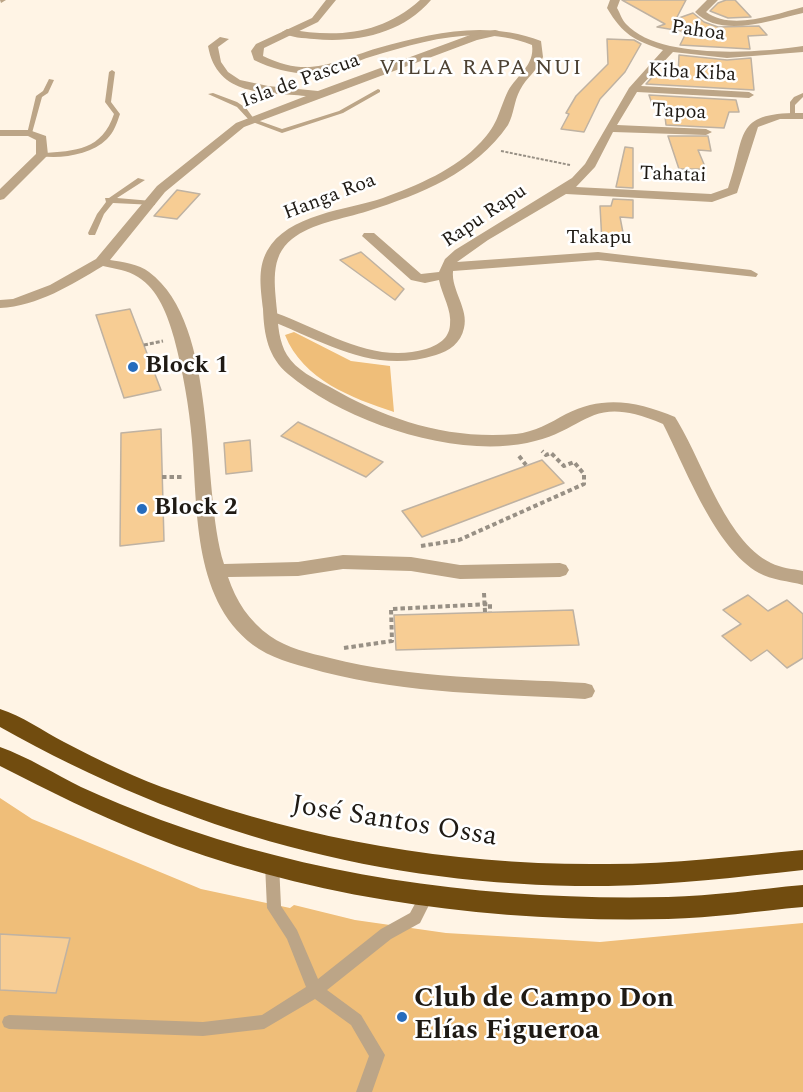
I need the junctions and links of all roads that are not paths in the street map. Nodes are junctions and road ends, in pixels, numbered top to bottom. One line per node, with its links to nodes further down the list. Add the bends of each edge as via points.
1 (331, 0): 6 (street, Hanga Roa, via 315,20)
2 (426, 0): 6 (street, via 393,24 357,37 322,39)
3 (615, 0): 9 (street, Pahoa, via 612,9 619,23)
4 (713, 0): 5 (street, via 700,12 727,22 756,21)
5 (803, 10)
6 (287, 32): 7 (street, Hanga Roa, via 260,46 256,51 258,58 275,66 316,70 457,33)
7 (495, 33): 16 (street, Isla de Pascua, via 474,37); 37 (street, Hanga Roa, via 526,36 537,43 540,52 538,62 514,90 504,121 483,148 442,179 286,234 276,244 271,258)
8 (224, 39): 16 (street, via 213,46 213,54 226,76 266,91)
9 (670, 49): 10 (street, Pahoa, via 746,55); 13 (street, Rapu Rapu, via 649,65)
10 (803, 49)
11 (112, 72): 25 (lane, via 108,102 117,114 114,129 99,144 71,153)
12 (51, 80): 24 (lane, via 46,92 39,96)
13 (633, 89): 17 (street, Kiba Kiba); 21 (street, Rapu Rapu)
14 (378, 91): 20 (lane, via 341,112 282,131)
15 (211, 94): 20 (lane, via 238,104)
16 (324, 94): 20 (street, Isla de Pascua)
17 (749, 95)
18 (803, 95): 19 (lane, via 791,104)
19 (798, 116): 27 (street, Tahatai, via 760,119 747,130 733,190 712,198)
20 (252, 120): 30 (street, Isla de Pascua, via 175,177)
21 (610, 128): 22 (street, Tapoa); 27 (street, Rapu Rapu, via 587,169)
22 (706, 132)
23 (0, 133): 24 (street)
24 (29, 133): 25 (street, via 42,138)
25 (42, 155): 28 (street)
26 (141, 180): 29 (lane)
27 (562, 190): 34 (street, Rapu Rapu, via 456,255)
28 (0, 196)
29 (108, 200): 30 (lane); 31 (lane)
30 (152, 202): 33 (street, Isla de Pascua)
31 (92, 233)
32 (369, 236): 34 (street, Takapu, via 416,277 425,279)
33 (101, 262): 36 (street, Isla de Pascua, via 55,288 15,303); 39 (street, via 143,274 155,285 182,338 192,387 208,541)
34 (446, 271): 35 (street, Takapu, via 598,256); 37 (street, Rapu Rapu, via 458,323 454,337 443,348 425,356 393,359 360,354)
35 (751, 274)
36 (0, 304)
37 (271, 316): 40 (street, Hanga Roa, via 276,349 294,370 351,406 405,427 447,438 486,441 550,430 592,408 630,408 669,421 743,553 767,569)
38 (560, 570): 39 (street, via 460,572 411,564 343,562 298,569)
39 (216, 572): 41 (street, via 223,594 244,623 265,642 291,655 380,678)
40 (803, 578)
41 (585, 691)
42 (0, 717): 44 (highway, José Santos Ossa, via 108,774 165,798 291,838 359,853 452,867 547,875 665,873)
43 (0, 756): 45 (highway, via 131,819)
44 (803, 860)
45 (272, 864): 46 (highway); 48 (lane, via 274,908 292,935)
46 (427, 895): 47 (highway, via 589,908 670,908); 48 (lane, via 415,918 386,934)
47 (803, 896)
48 (315, 990): 49 (lane, via 264,1022 202,1029); 50 (lane, via 356,1020 377,1055)
49 (9, 1022)
50 (364, 1092)

